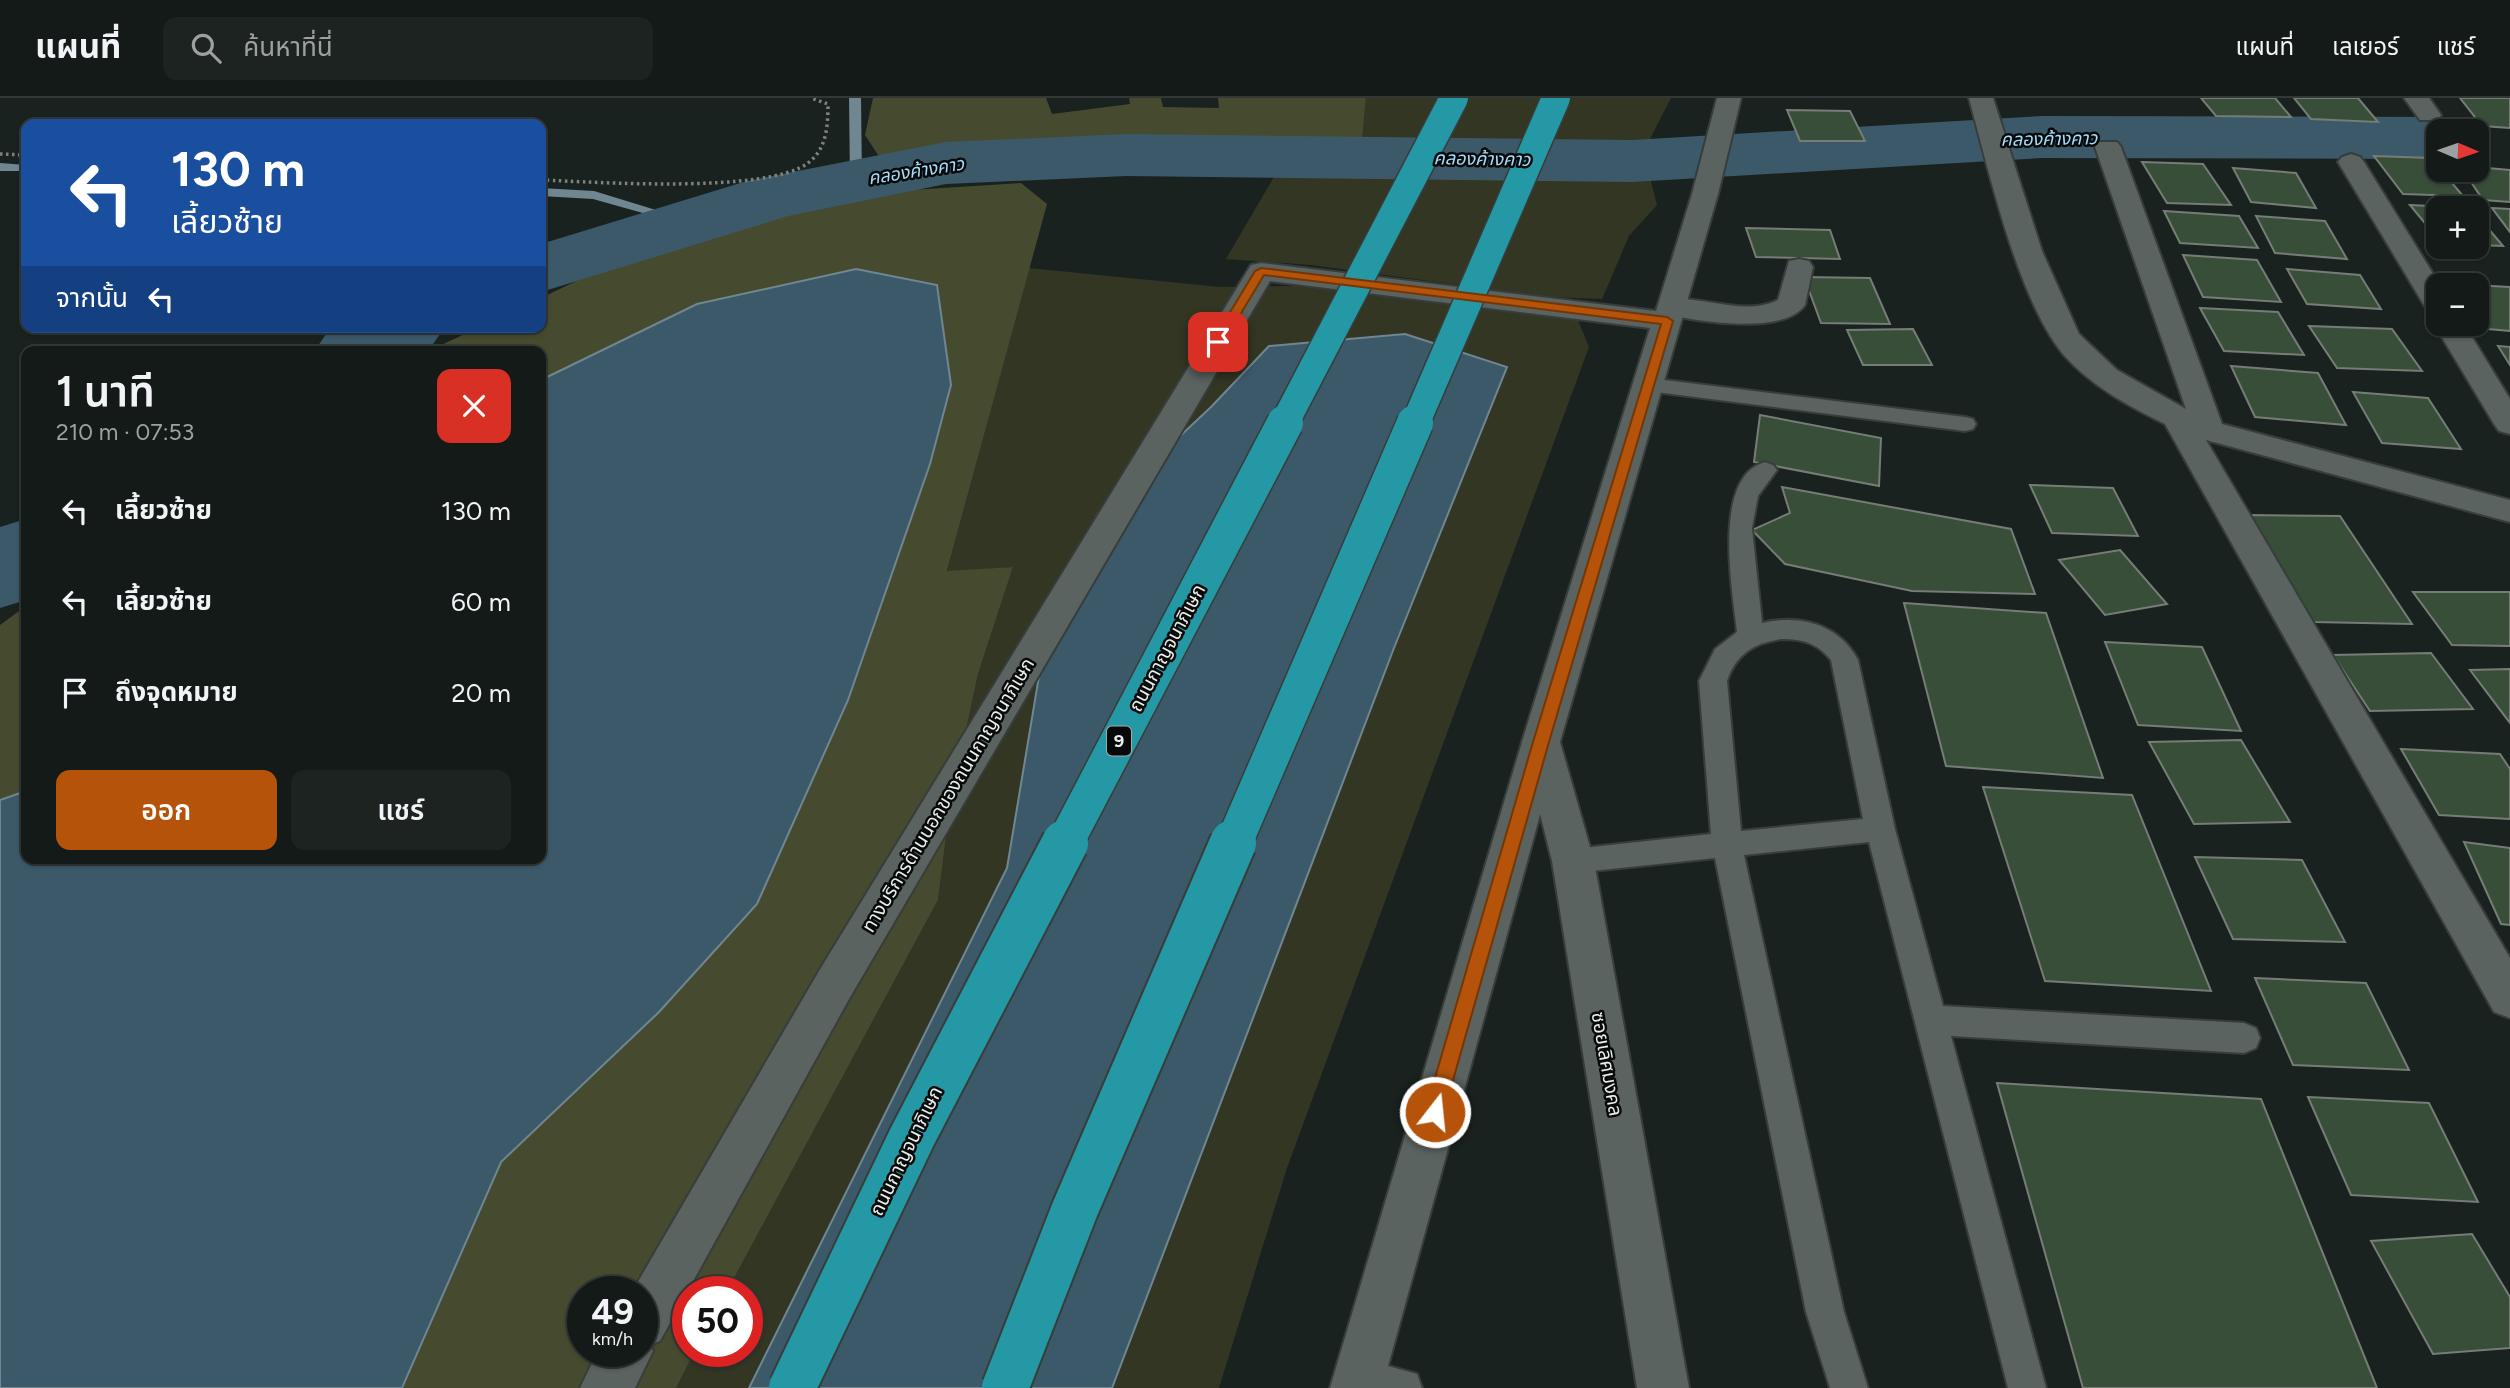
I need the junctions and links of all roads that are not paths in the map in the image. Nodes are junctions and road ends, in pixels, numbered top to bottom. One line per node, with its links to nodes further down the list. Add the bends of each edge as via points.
1 (1454, 98): 29 (highway, ถนนกาญจนาภิเษก / 9, bridge, via 912,1137)
2 (1556, 98): 30 (highway, bridge, via 1075,1209)
3 (1980, 98): 14 (street, via 2030,258 2076,351 2119,385)
4 (1727, 105): 9 (street)
5 (2108, 147): 14 (street)
6 (2351, 162): 8 (street)
7 (1799, 268): 9 (street, via 1791,305 1781,312)
8 (2426, 285)
9 (1669, 314): 11 (street); 25 (street, ทางบริการด้านนอกของถนนกาญจนาภิเษก, via 1261,271 834,985)
10 (2456, 336): 13 (street)
11 (1648, 385): 12 (lane); 18 (street)
12 (1965, 424)
13 (2510, 424)
14 (2193, 425): 16 (street); 22 (street)
15 (1765, 470): 17 (lane, via 1746,495 1740,528)
16 (2510, 510)
17 (1750, 635): 19 (lane, via 1786,629 1817,634 1839,650 1849,671); 20 (lane, via 1724,656 1713,681)
18 (1541, 742): 21 (street, ซอยเลิศมงคล); 27 (street)
19 (1880, 829): 20 (lane); 23 (lane)
20 (1727, 845): 21 (lane); 33 (lane, via 1825,1312)
21 (1573, 861): 32 (street, ซอยเลิศมงคล)
22 (2510, 998)
23 (1930, 1020): 24 (lane); 34 (lane)
24 (2244, 1038)
25 (658, 1295)
26 (617, 1367): 28 (street)
27 (1358, 1382): 31 (lane)
28 (606, 1388)
29 (792, 1388)
30 (1005, 1388)
31 (1403, 1388)
32 (1663, 1388)
33 (1849, 1388)
34 (2028, 1388)

